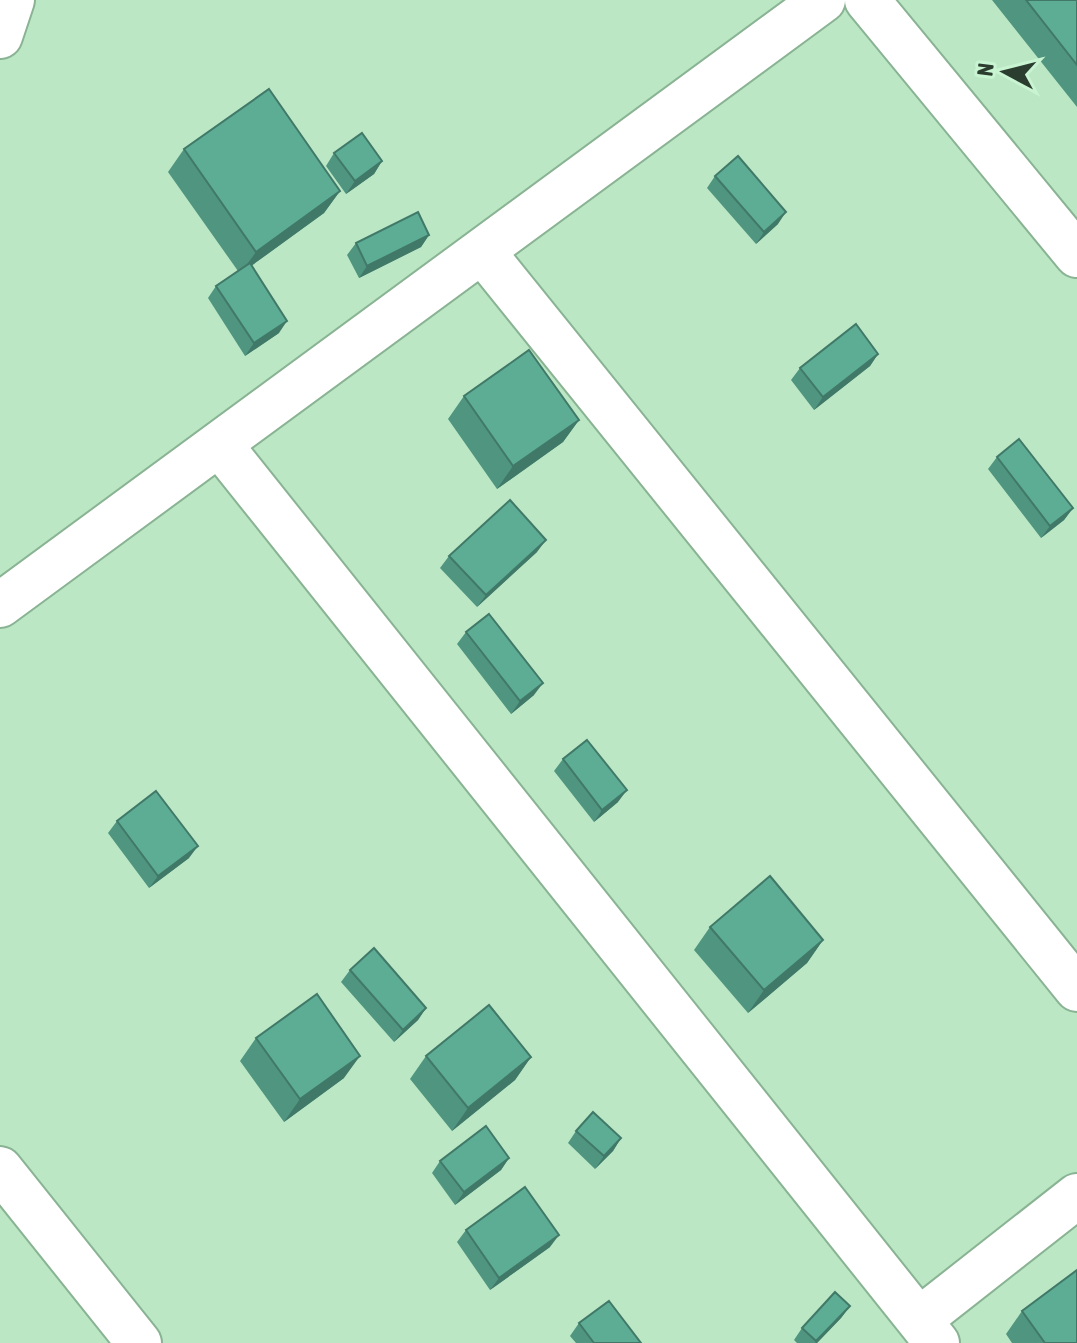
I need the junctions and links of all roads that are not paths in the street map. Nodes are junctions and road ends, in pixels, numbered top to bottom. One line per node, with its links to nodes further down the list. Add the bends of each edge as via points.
1 (12, 0): 4 (street)
2 (823, 0): 5 (street)
3 (867, 0): 6 (street)
4 (0, 36)
5 (482, 251): 7 (street); 9 (street)
6 (1077, 255)
7 (220, 445): 8 (street); 12 (street)
8 (0, 605)
9 (1077, 989)
10 (0, 1169): 13 (street)
11 (1077, 1196): 12 (street)
12 (928, 1332)
13 (139, 1343)

